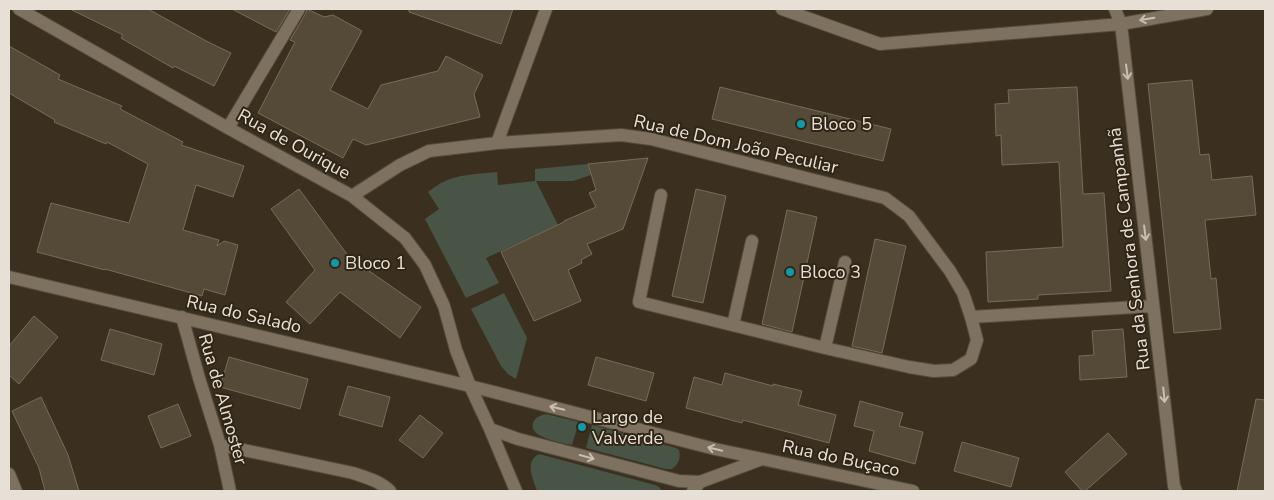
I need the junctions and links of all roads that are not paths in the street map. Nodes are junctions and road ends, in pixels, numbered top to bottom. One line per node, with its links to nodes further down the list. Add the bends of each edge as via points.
1 (19, 9): 8 (street, Rua de Ourique)
2 (299, 9): 8 (street)
3 (546, 9): 9 (street)
4 (782, 9): 7 (street, via 880,44)
5 (1115, 9): 7 (street, Rua da Senhora de Campanhã)
6 (1207, 9): 7 (street, one-way to 7)
7 (1121, 24): 15 (street, Rua da Senhora de Campanhã, one-way to 15)
8 (228, 128): 11 (street, Rua de Ourique)
9 (497, 142): 11 (street, Rua de Dom João Peculiar, via 429,151 400,165); 17 (street, Rua de Dom João Peculiar, via 621,135 651,139 885,198 909,216 950,271 963,293)
10 (661, 194): 18 (street, Rua de Dom João Peculiar, via 639,302)
11 (352, 196): 20 (street, Rua de Ourique, via 404,238 425,265 444,306)
12 (752, 241): 18 (street)
13 (845, 262): 19 (street)
14 (9, 277): 16 (street, Rua do Salado)
15 (1153, 306): 17 (street); 27 (street, Rua da Senhora de Campanhã, one-way to 27)
16 (182, 317): 20 (street, Rua do Salado); 22 (street, Rua de Almoster)
17 (971, 317): 19 (street, Rua de Dom João Peculiar, via 977,340 971,359 953,370 909,367)
18 (733, 325): 19 (street, Rua de Dom João Peculiar)
19 (824, 348)
20 (470, 386): 21 (street); 23 (street, one-way to 20)
21 (490, 429): 25 (street, one-way to 25); 31 (street)
22 (220, 445): 29 (street, Rua de Almoster); 30 (street, via 353,473 372,479)
23 (762, 459): 25 (street); 26 (street, Rua do Buçaco)
24 (9, 474): 28 (street)
25 (697, 487)
26 (887, 488): 32 (street, Rua do Buçaco)
27 (1173, 490)
28 (16, 491)
29 (230, 491)
30 (390, 491)
31 (516, 491)
32 (913, 491)

